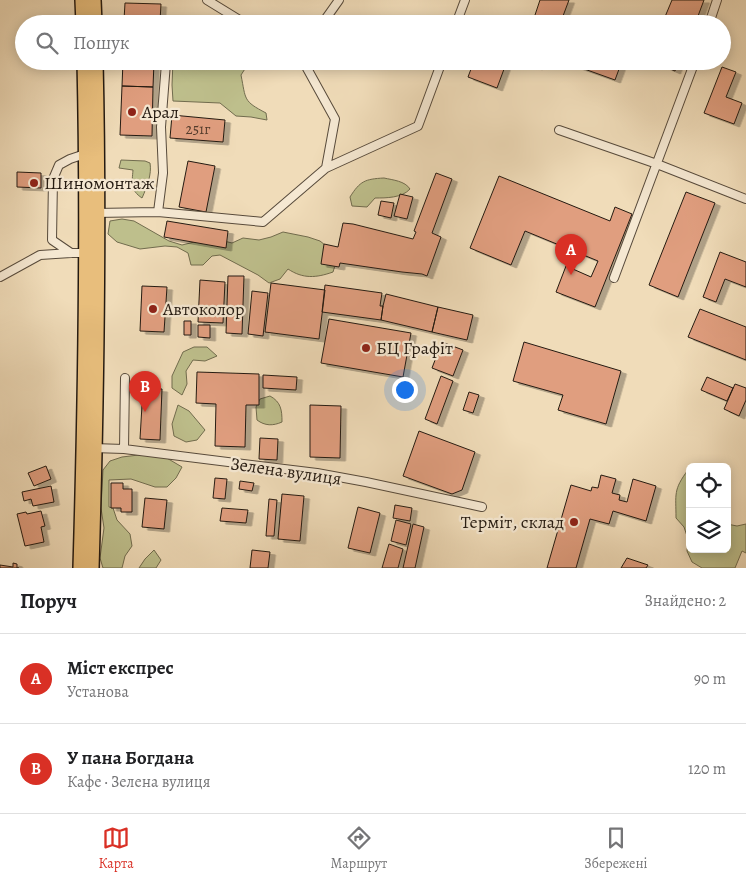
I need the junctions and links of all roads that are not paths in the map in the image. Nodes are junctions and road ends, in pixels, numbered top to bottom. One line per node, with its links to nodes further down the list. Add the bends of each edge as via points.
1 (88, 0): 6 (main road)
2 (207, 0): 7 (lane)
3 (338, 0): 8 (lane)
4 (465, 0): 9 (lane)
5 (717, 0): 10 (lane)
6 (89, 15)
7 (231, 15)
8 (328, 15)
9 (459, 15)
10 (712, 15)
11 (90, 70): 17 (main road)
12 (165, 70): 21 (lane, via 161,127 163,173)
13 (308, 70): 19 (lane, via 335,119)
14 (439, 70): 19 (lane, via 418,126)
15 (692, 70): 18 (lane)
16 (559, 130): 18 (lane)
17 (92, 151): 22 (main road); 23 (lane, via 59,165 53,179 52,240)
18 (657, 164): 20 (lane); 25 (lane)
19 (326, 168): 21 (lane, via 263,222)
20 (746, 199)
21 (158, 212): 22 (lane)
22 (92, 213): 23 (main road)
23 (81, 253): 24 (lane, via 40,255); 27 (main road, via 91,348)
24 (0, 277)
25 (614, 278)
26 (125, 378): 28 (lane)
27 (89, 448): 28 (lane, Зелена вулиця); 30 (main road)
28 (124, 449): 29 (lane, Зелена вулиця, via 317,473)
29 (482, 507)
30 (86, 568)

